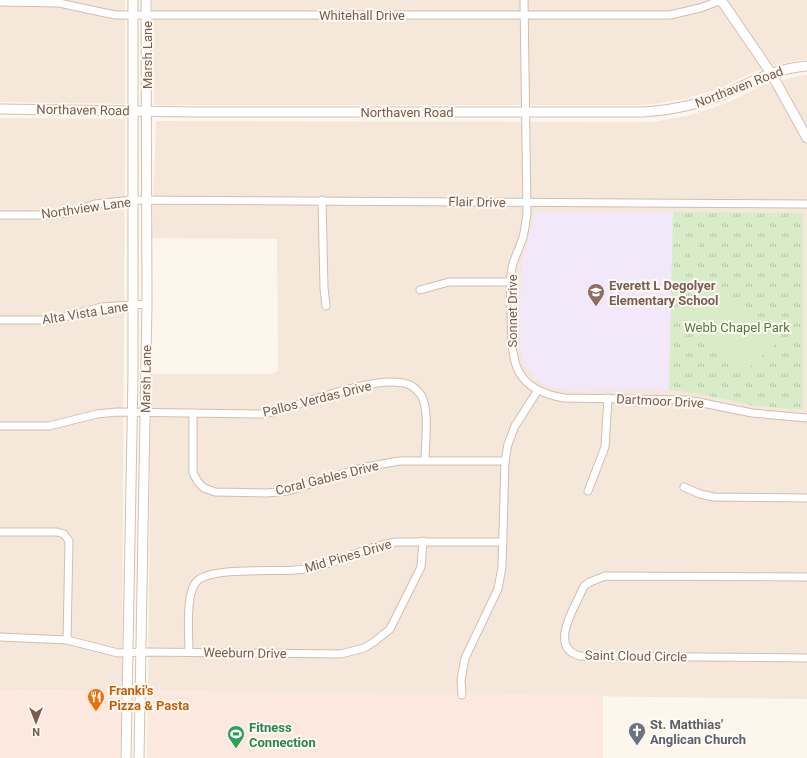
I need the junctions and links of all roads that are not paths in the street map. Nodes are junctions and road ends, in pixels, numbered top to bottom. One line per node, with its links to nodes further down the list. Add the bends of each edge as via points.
1 (133, 0): 6 (main road, Marsh Lane)
2 (146, 0): 7 (main road, Marsh Lane)
3 (524, 0): 8 (street, Sonnet Drive)
4 (721, 0): 8 (street, Whitehall Drive, via 670,15); 10 (main road)
5 (0, 2): 6 (street, Whitehall Drive, via 59,3 104,14)
6 (133, 15): 7 (street, Whitehall Drive); 12 (main road, Marsh Lane)
7 (146, 15): 8 (street, Whitehall Drive); 13 (main road, Marsh Lane)
8 (525, 15): 14 (street, Sonnet Drive)
9 (807, 66): 10 (main road, Northaven Road, via 791,67)
10 (771, 73): 14 (main road, Northaven Road, via 706,100 660,111); 15 (main road)
11 (0, 109): 12 (main road, Northaven Road)
12 (133, 111): 13 (main road, Northaven Road); 16 (main road, Marsh Lane)
13 (147, 112): 14 (main road, Northaven Road); 18 (main road, Marsh Lane)
14 (524, 112): 19 (street, Sonnet Drive)
15 (807, 138)
16 (133, 200): 18 (street, Northview Lane); 21 (street, Northview Lane, via 94,204 68,213); 25 (main road, Marsh Lane)
17 (322, 200): 18 (street, Flair Drive); 19 (street, Flair Drive); 26 (street)
18 (147, 201): 24 (main road, Marsh Lane)
19 (526, 203): 20 (street, Flair Drive); 22 (street, Sonnet Drive, via 523,238 511,269)
20 (807, 204)
21 (0, 215)
22 (511, 282): 23 (street, via 449,282); 28 (street, Sonnet Drive, via 512,355 519,373 526,382)
23 (420, 290)
24 (147, 304): 25 (street, Alta Vista Lane); 31 (main road, Marsh Lane)
25 (133, 305): 27 (street, Alta Vista Lane, via 102,307 52,320); 30 (main road, Marsh Lane)
26 (326, 306)
27 (0, 320)
28 (538, 390): 29 (street, Dartmoor Drive, via 549,396 564,398); 36 (street, via 515,426)
29 (608, 398): 33 (street, Dartmoor Drive, via 688,400 752,413); 38 (street, via 605,447)
30 (132, 412): 31 (street, Pallos Verdas Drive); 34 (street, Pallos Verdas Drive, via 97,414 49,426); 48 (main road, Marsh Lane)
31 (145, 412): 32 (street, Pallos Verdas Drive); 46 (main road, Marsh Lane)
32 (193, 413): 35 (street, Pallos Verdas Drive, via 274,412 356,387 389,382 407,384 422,396 425,408); 35 (street, Coral Gables Drive, via 193,473 204,488 215,492 288,491 361,468 399,461)
33 (807, 418)
34 (0, 426)
35 (425, 461): 36 (street, Coral Gables Drive)
36 (505, 461): 42 (street)
37 (684, 488): 39 (street, via 714,497)
38 (588, 491)
39 (807, 498)
40 (0, 532): 45 (street, via 57,532 64,534 69,541)
41 (423, 541): 42 (street, Mid Pines Drive); 47 (street, Weeburn Drive, via 421,567 390,629 364,648 341,654); 47 (street, Mid Pines Drive, via 382,543 318,567 222,572 203,576 196,582 190,594)
42 (503, 542): 50 (street, via 498,589 465,658 461,680)
43 (807, 577): 49 (street, Saint Cloud Circle, via 605,576 584,586 563,634 566,648 572,654 580,656)
44 (0, 638): 45 (street, Weeburn Drive)
45 (68, 640): 48 (street, Weeburn Drive, via 105,651)
46 (142, 652): 47 (street, Weeburn Drive); 48 (street, Weeburn Drive); 52 (main road, Marsh Lane)
47 (189, 652)
48 (128, 654): 51 (main road, Marsh Lane)
49 (807, 658)
50 (462, 695)
51 (126, 755): 52 (main road)
52 (139, 755)

